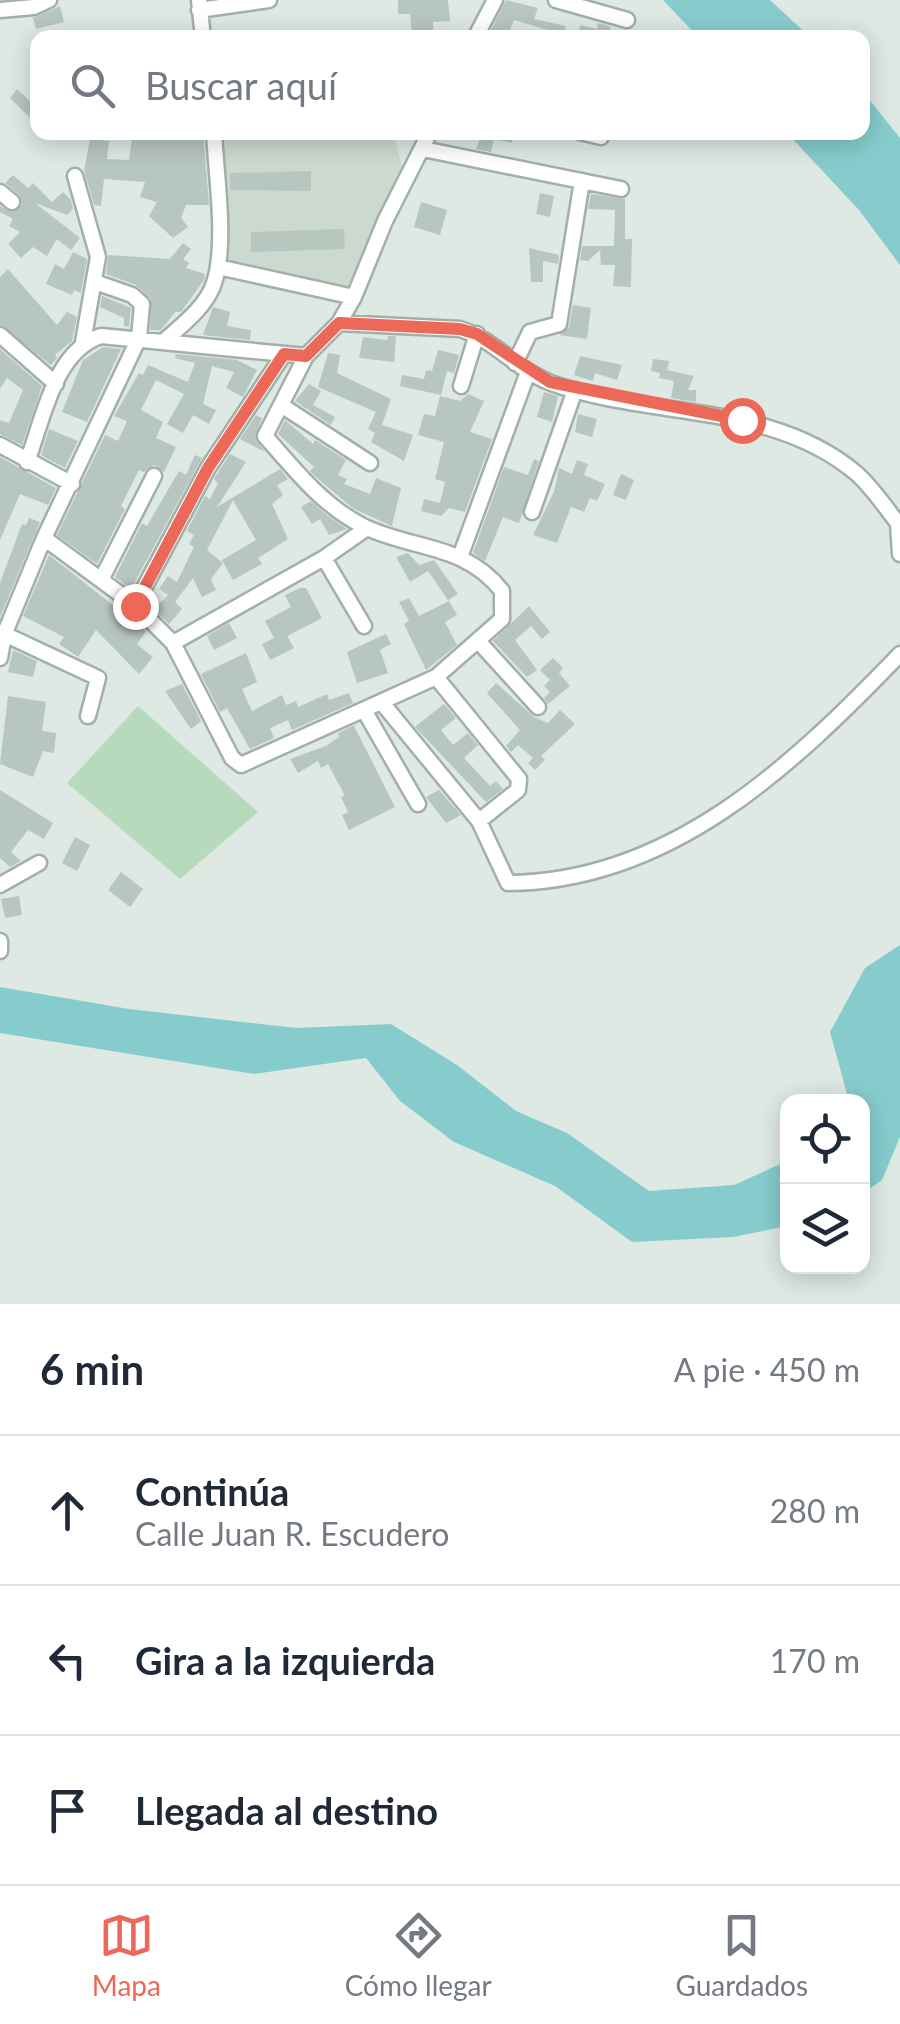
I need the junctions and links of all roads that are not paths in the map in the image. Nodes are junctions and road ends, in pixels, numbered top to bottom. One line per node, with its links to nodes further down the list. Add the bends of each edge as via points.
1 (50, 0): 6 (street)
2 (269, 0): 5 (street)
3 (495, 0): 9 (street)
4 (556, 0): 7 (street)
5 (199, 5): 8 (street)
6 (0, 10)
7 (627, 20)
8 (198, 30)
9 (479, 30)
10 (214, 140): 16 (street)
11 (427, 140): 12 (street)
12 (423, 149): 14 (street); 18 (street, via 384,220)
13 (75, 176): 17 (street, via 96,244)
14 (582, 180): 15 (street); 27 (street, via 559,324 530,332)
15 (621, 188)
16 (218, 267): 18 (street); 24 (street, via 214,286)
17 (95, 282): 22 (street, via 142,304); 23 (street)
18 (354, 297): 19 (street)
19 (339, 323): 20 (street); 26 (street)
20 (477, 334): 27 (street); 30 (street)
21 (0, 335): 29 (street)
22 (139, 338): 23 (street); 24 (street); 37 (street)
23 (84, 342): 29 (street)
24 (163, 342): 25 (street)
25 (284, 354): 26 (street); 46 (street, via 208,468)
26 (306, 356): 32 (street)
27 (515, 363): 28 (street)
28 (528, 372): 31 (street); 43 (street)
29 (56, 384): 34 (street)
30 (461, 386)
31 (575, 390): 38 (street); 39 (street, via 742,420 805,442 858,475)
32 (281, 405): 35 (street); 40 (street, via 266,436 332,508)
33 (0, 445): 34 (street)
34 (28, 462): 37 (street)
35 (370, 464)
36 (154, 476): 45 (street)
37 (72, 484): 41 (street)
38 (532, 512)
39 (899, 524): 42 (street)
40 (366, 528): 43 (street); 44 (street)
41 (44, 538): 45 (street); 48 (street)
42 (900, 554)
43 (460, 556): 49 (street, via 502,590 502,620)
44 (324, 558): 47 (street); 50 (street)
45 (101, 580): 46 (street)
46 (135, 606): 50 (street)
47 (364, 626)
48 (2, 634): 52 (street); 57 (street, via 98,678)
49 (479, 642): 53 (street); 55 (street)
50 (174, 643): 56 (street, via 241,766)
51 (900, 654): 59 (street, via 790,758 700,829 608,870 544,884 508,883)
52 (0, 658)
53 (436, 677): 54 (street); 59 (street, via 519,780 518,790)
54 (383, 704): 56 (street); 59 (street)
55 (538, 707)
56 (364, 710): 58 (street)
57 (88, 716)
58 (418, 804)
59 (479, 821)
60 (38, 863): 61 (street)
61 (0, 885)

